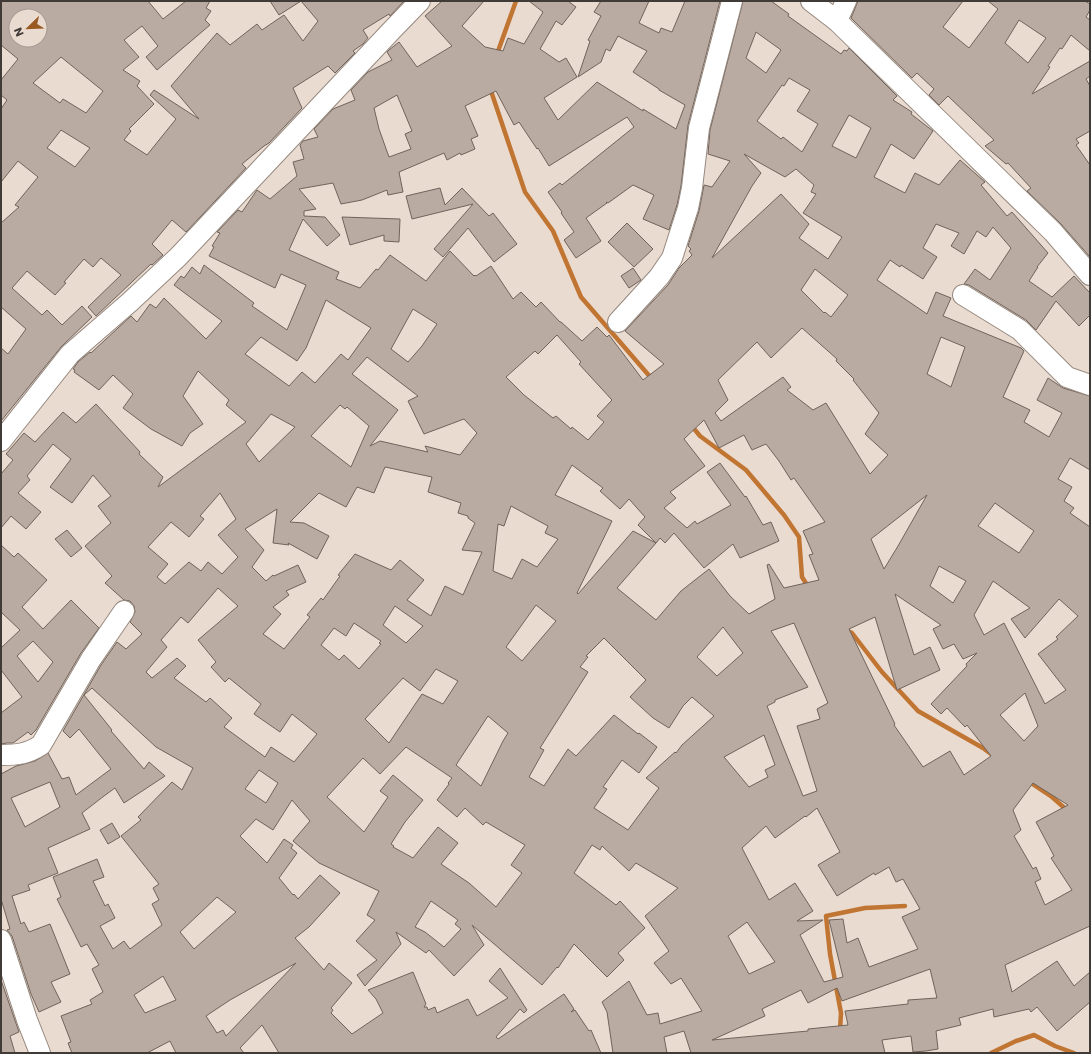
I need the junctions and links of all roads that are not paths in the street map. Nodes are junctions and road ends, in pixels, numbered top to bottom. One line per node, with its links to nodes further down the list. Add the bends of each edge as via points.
1 (420, 1): 10 (street, via 178,257 70,354)
2 (732, 1): 8 (street, via 699,128 688,208 672,258 659,277)
3 (811, 1): 5 (street)
4 (846, 1): 5 (street)
5 (837, 21): 6 (street, via 1052,232)
6 (1090, 275)
7 (963, 296): 9 (street, via 1020,330 1067,377)
8 (618, 322)
9 (1090, 385)
10 (1, 441)
11 (124, 611): 12 (street, via 91,659 42,745 17,755)
12 (1, 755)
13 (1, 940): 14 (street)
14 (40, 1053)

